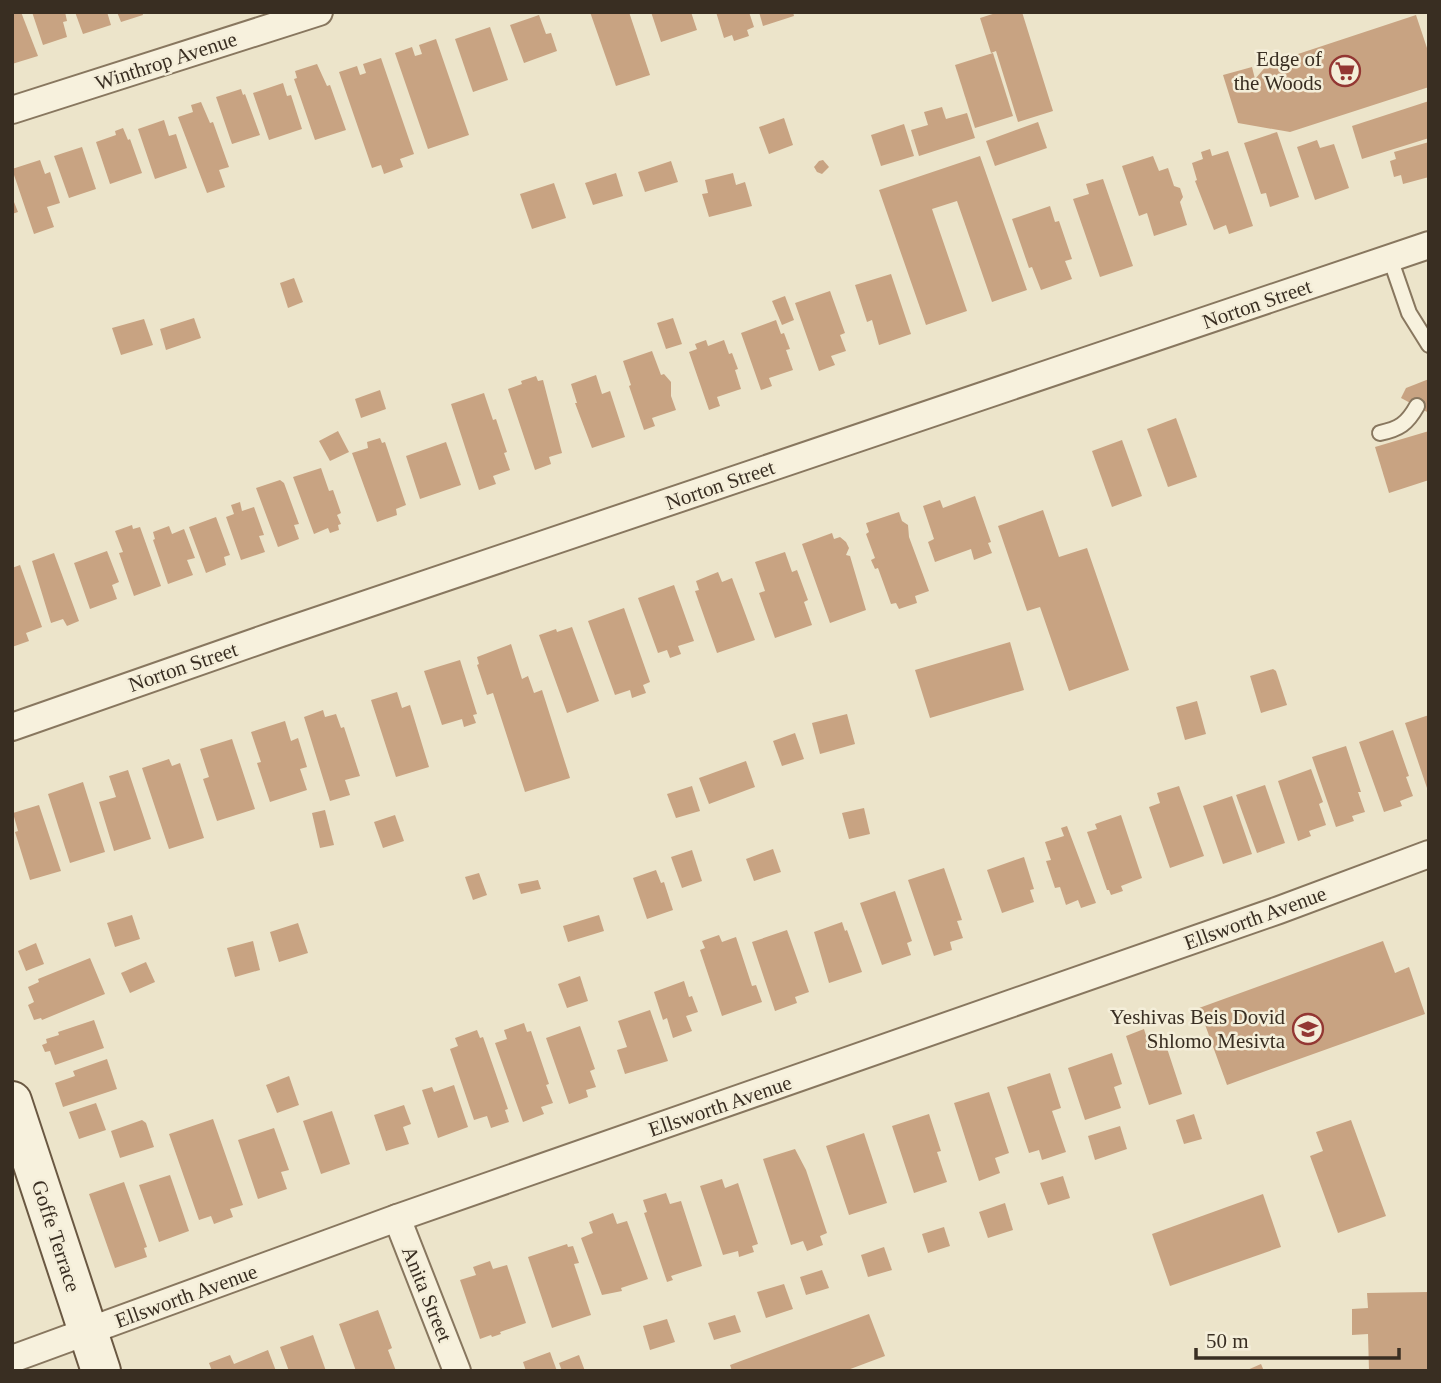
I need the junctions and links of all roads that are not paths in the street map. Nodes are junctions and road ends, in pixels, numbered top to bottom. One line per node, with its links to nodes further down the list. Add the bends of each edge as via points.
1 (319, 12): 2 (street, Winthrop Avenue)
2 (12, 110)
3 (1429, 245): 4 (street, Norton Street)
4 (1390, 258): 5 (lane, via 1409,313); 8 (street, Norton Street)
5 (1429, 345)
6 (1417, 406): 7 (lane, via 1399,429)
7 (1380, 433)
8 (12, 727)
9 (1429, 854): 11 (street, Ellsworth Avenue)
10 (12, 1101): 12 (main road, Goffe Terrace)
11 (397, 1218): 12 (street, Ellsworth Avenue); 15 (street, Anita Street)
12 (88, 1332): 13 (street, Ellsworth Avenue); 14 (main road, Goffe Terrace)
13 (12, 1359)
14 (101, 1371)
15 (457, 1371)

